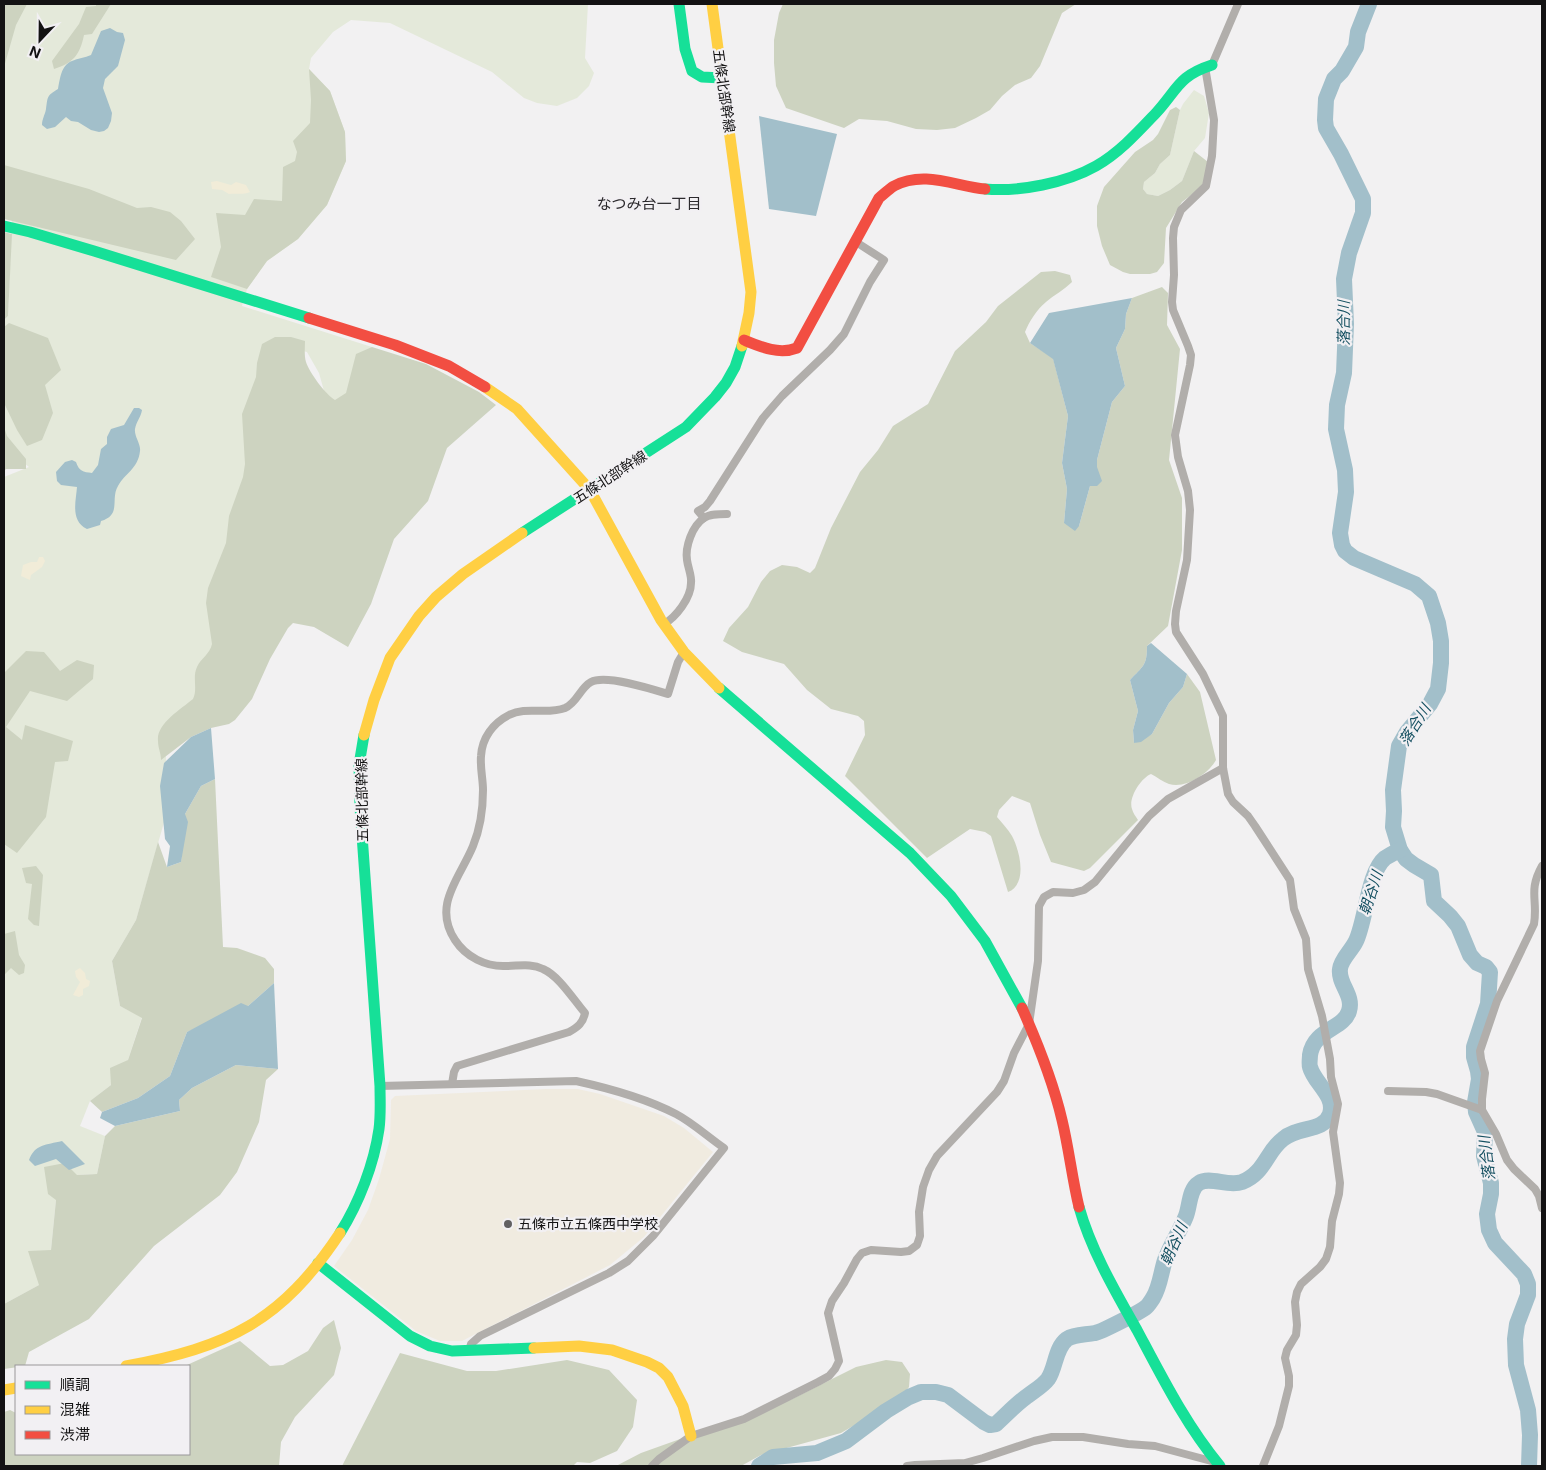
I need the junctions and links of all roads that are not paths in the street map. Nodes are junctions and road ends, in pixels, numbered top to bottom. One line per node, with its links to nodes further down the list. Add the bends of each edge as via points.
1 (679, 4): 5 (street, via 687,62 692,71 711,79)
2 (712, 4): 5 (street, 五條北部幹線)
3 (1238, 4): 4 (street)
4 (1208, 66): 7 (street, via 1180,80 1157,112 1098,165 1012,190 983,189 928,179 903,181 879,198); 14 (street, via 1214,120 1206,186 1181,210 1172,238 1173,310 1190,355 1175,435 1190,510 1187,560 1175,624 1176,632 1203,674 1222,716)
5 (722, 78): 8 (street, 五條北部幹線, via 750,282 750,309)
6 (4, 226): 9 (street, via 395,345 449,366 517,409)
7 (856, 242): 8 (street, via 797,348 783,351); 11 (street, via 884,260 848,327 830,350 763,418 710,501 698,511)
8 (744, 340): 9 (street, 五條北部幹線, via 726,384 708,408 686,428)
9 (590, 490): 12 (street); 18 (street, 五條北部幹線, via 525,531 436,596 390,658 379,686 364,733 359,764)
10 (727, 514): 11 (street)
11 (704, 518): 12 (street, via 692,534 687,548 691,588 682,608)
12 (664, 624): 13 (street)
13 (684, 652): 16 (street, via 718,687 932,876 985,941); 17 (street, via 668,694 610,679 598,679 590,682 567,707 511,714 498,721 489,732 481,757 483,790 479,828 446,905 447,922 455,940 477,960 490,966 533,965 544,969 585,1012 578,1027 569,1032 457,1066)
14 (1222, 768): 16 (street, via 1155,810 1095,882 1084,890 1053,892 1044,897 1039,906 1038,961); 29 (street, via 1228,794 1256,826 1290,880 1294,909 1306,939 1308,969 1322,1016 1338,1104 1333,1142 1339,1172 1339,1194 1330,1247 1326,1259 1297,1292 1296,1335 1285,1358 1289,1386 1279,1426)
15 (1542, 866): 20 (street, via 1533,892 1534,924 1497,1001 1482,1041 1480,1051 1485,1073)
16 (1029, 1024): 25 (street, via 997,1092 942,1150 929,1170 923,1187 917,1245 909,1251 871,1250 862,1253 832,1301 828,1313 839,1361 835,1369 829,1376 744,1420); 26 (street, via 1055,1093 1082,1216 1105,1272 1184,1417)
17 (452, 1084): 18 (street); 23 (street, via 576,1081 659,1106 678,1115 724,1148 653,1236 628,1261 480,1336 471,1344)
18 (380, 1086): 22 (street, 五條北部幹線, via 378,1139 368,1172 347,1220)
19 (1388, 1091): 20 (street, via 1437,1094)
20 (1482, 1110): 21 (street, via 1508,1160 1535,1189)
21 (1542, 1208)
22 (318, 1263): 23 (street, via 418,1341 444,1350); 24 (street, 五條北部幹線, via 288,1298 250,1327 191,1352)
23 (469, 1351): 25 (street, via 579,1346 612,1350 647,1362 668,1377 683,1406)
24 (131, 1365)
25 (691, 1436): 27 (street)
26 (1218, 1464): 28 (street, via 1155,1446 1083,1437 1052,1437 965,1463)
27 (652, 1466)
28 (907, 1466)
29 (1263, 1466)

